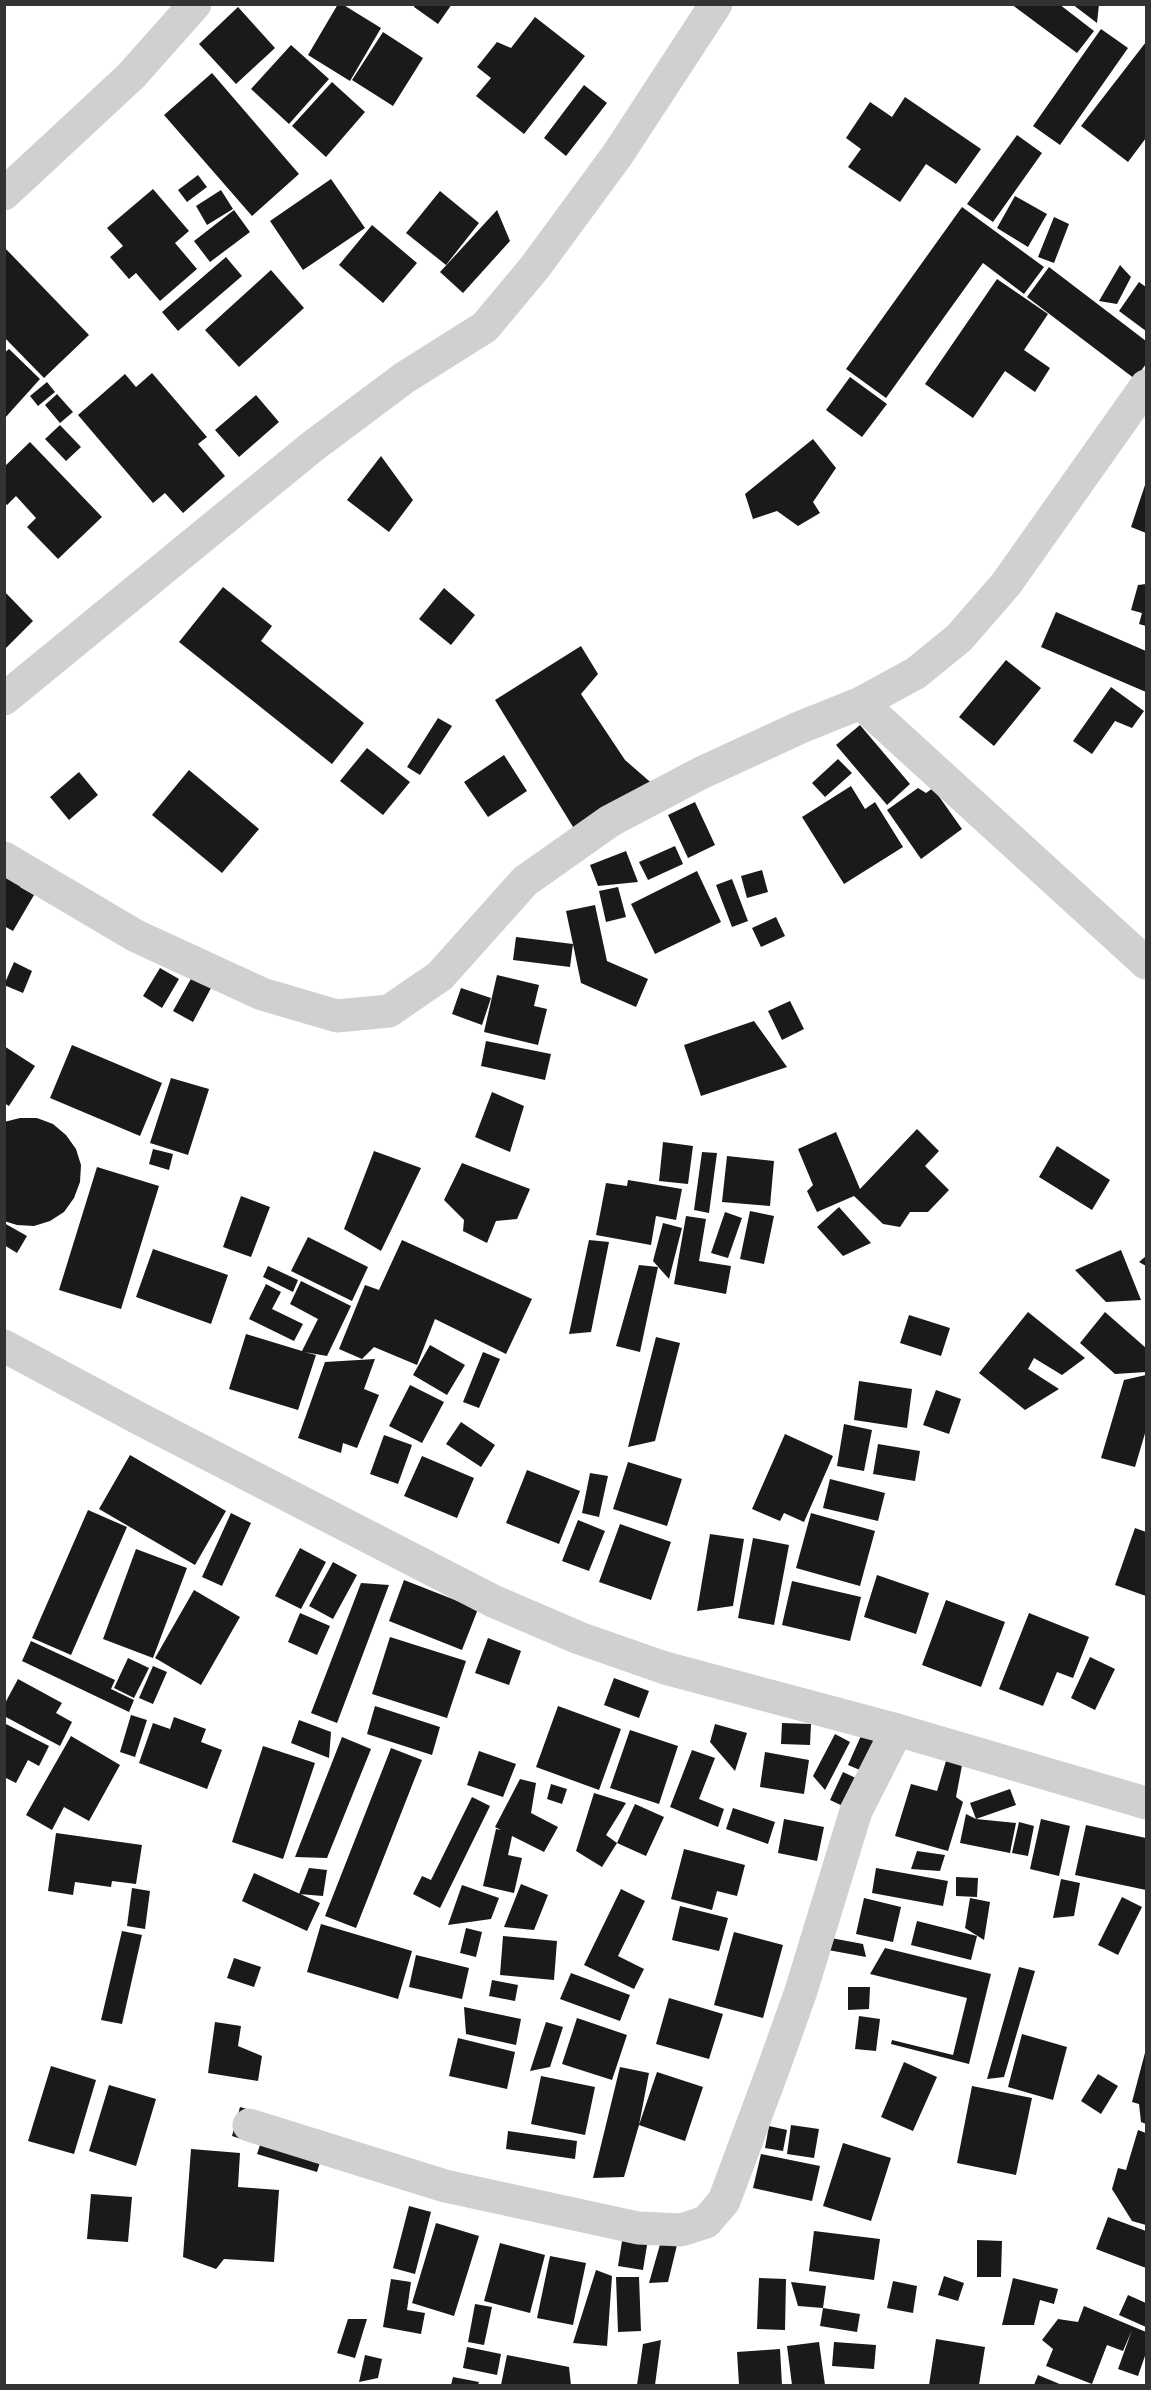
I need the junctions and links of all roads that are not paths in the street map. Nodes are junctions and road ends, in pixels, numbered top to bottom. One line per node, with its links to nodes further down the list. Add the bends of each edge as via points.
1 (195, 4): 3 (street, via 131,76)
2 (716, 4): 5 (street, via 618,154 535,267 485,327 404,378 313,446)
3 (4, 195)
4 (1146, 386): 6 (street, via 1006,584 959,638 916,673)
5 (4, 699)
6 (861, 703): 7 (street, via 701,773 610,821 525,880 440,976 389,1011 337,1016 262,994 136,936); 8 (street)
7 (4, 858)
8 (1146, 963)
9 (4, 1346): 10 (street, via 493,1601 579,1638 665,1668)
10 (897, 1730): 11 (street); 12 (street, via 856,1811 801,1991 724,2201 706,2222 681,2230 638,2228 446,2186)
11 (1146, 1803)
12 (249, 2125)

